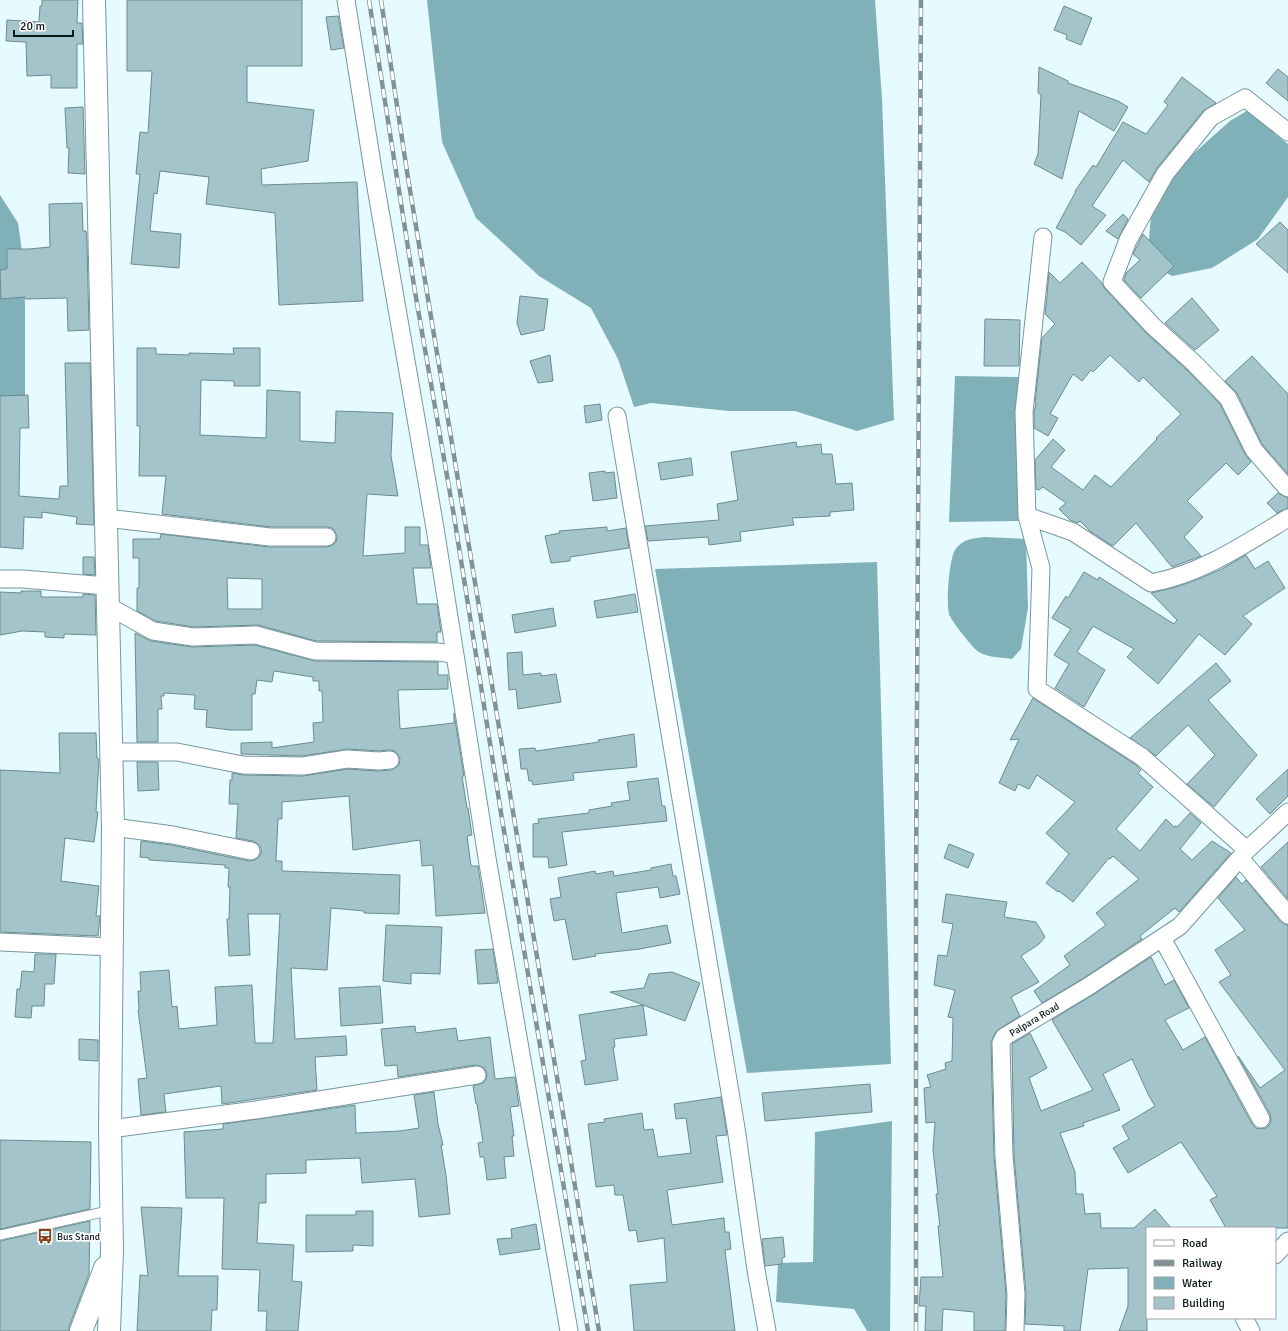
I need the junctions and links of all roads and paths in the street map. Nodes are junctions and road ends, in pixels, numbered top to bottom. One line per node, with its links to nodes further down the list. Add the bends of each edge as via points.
1 (94, 0): 8 (main road)
2 (346, 0): 13 (street)
3 (1288, 132): 6 (street, via 1245,98 1211,118 1165,174 1128,240 1112,282 1153,326 1228,398 1254,450)
4 (1043, 237): 7 (street, via 1024,412)
5 (617, 416): 36 (street, via 736,1128)
6 (1288, 488)
7 (1027, 516): 9 (street, via 1073,532 1151,583 1189,573 1240,547); 19 (street, via 1041,568 1037,689 1142,757)
8 (106, 518): 10 (street, via 270,536); 12 (main road)
9 (1288, 518)
10 (327, 537)
11 (0, 579): 12 (street, via 23,579)
12 (107, 596): 13 (street, via 153,631 193,637 256,635 315,651); 14 (main road)
13 (454, 654): 35 (street, via 489,872)
14 (111, 752): 15 (street, via 177,752 243,765 303,766 346,759); 17 (main road)
15 (390, 760)
16 (1288, 812): 19 (street, Palpara Road)
17 (113, 827): 18 (street, via 173,835); 23 (main road)
18 (251, 851)
19 (1244, 854): 20 (street); 21 (street, Palpara Road, via 1180,926)
20 (1288, 915)
21 (1162, 938): 25 (street); 37 (street, Palpara Road, via 1004,1037 1001,1043 1004,1156 1016,1294)
22 (0, 942): 23 (street)
23 (112, 947): 26 (main road)
24 (477, 1075): 26 (street, via 256,1110)
25 (1261, 1119)
26 (110, 1129): 27 (main road)
27 (112, 1210): 28 (lane); 30 (main road)
28 (0, 1235)
29 (1288, 1241): 31 (street)
30 (112, 1250): 33 (main road); 34 (main road)
31 (1276, 1254)
32 (1245, 1319): 38 (street)
33 (81, 1331)
34 (109, 1331)
35 (569, 1331)
36 (767, 1331)
37 (1015, 1331)
38 (1252, 1331)

